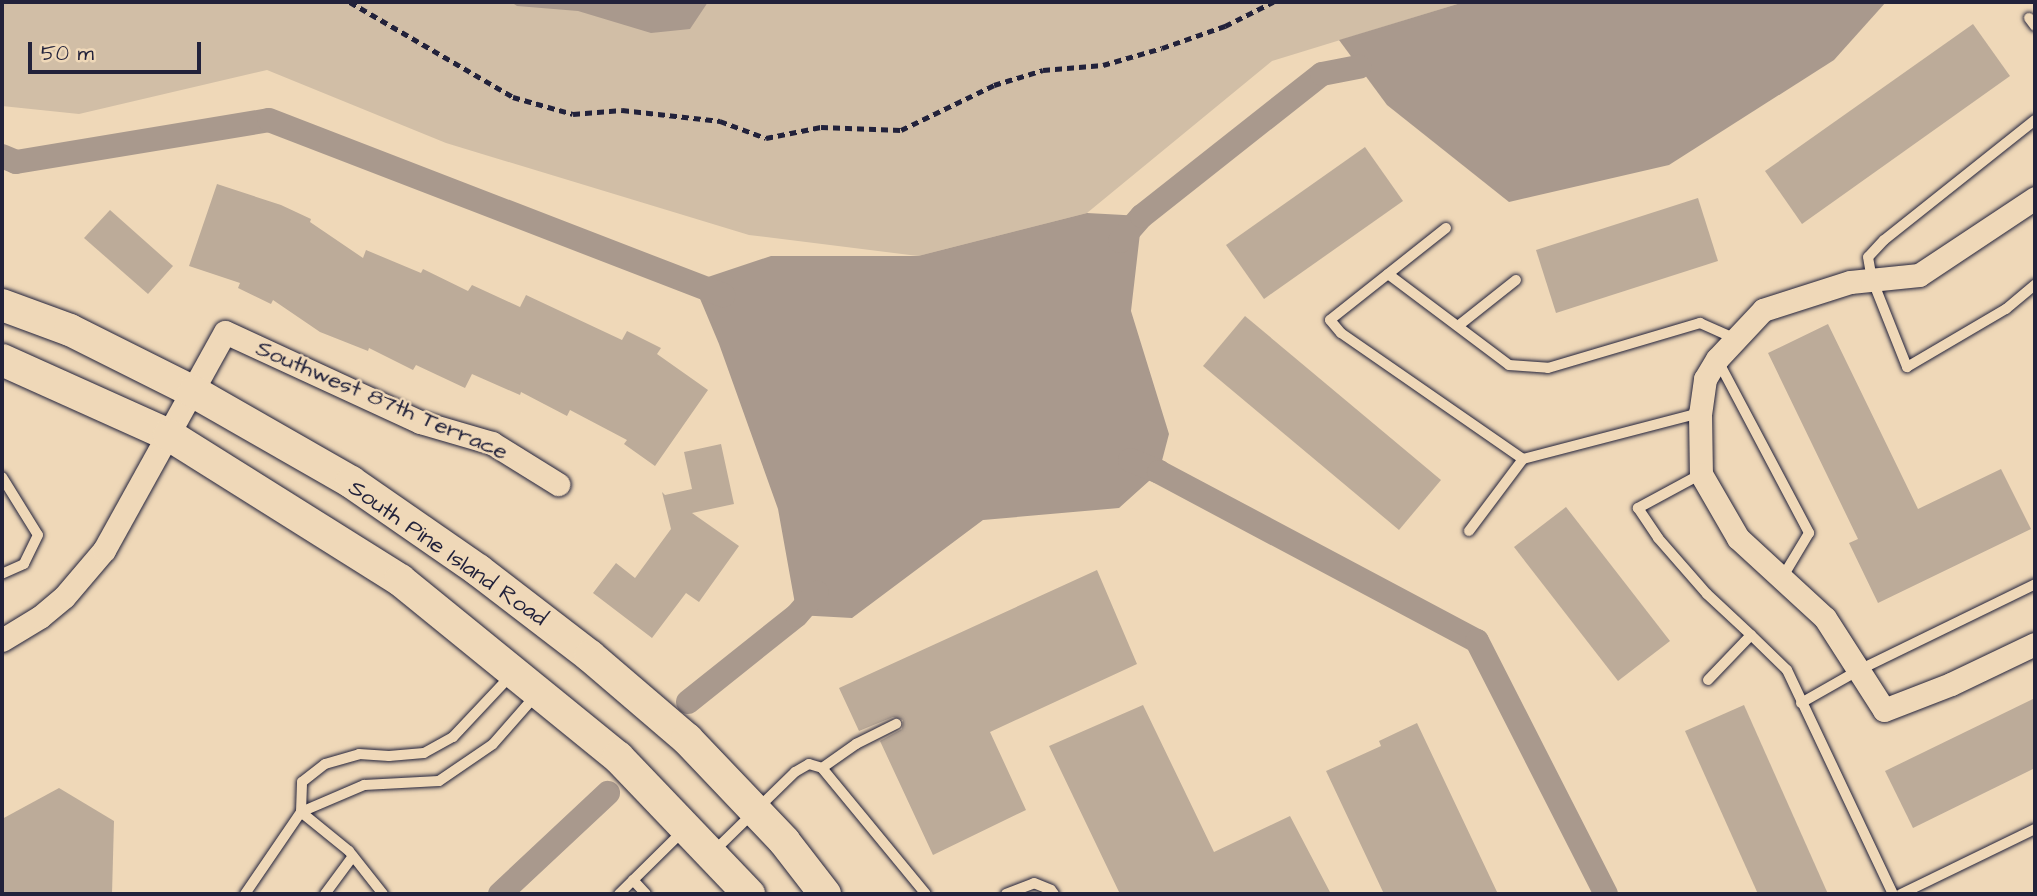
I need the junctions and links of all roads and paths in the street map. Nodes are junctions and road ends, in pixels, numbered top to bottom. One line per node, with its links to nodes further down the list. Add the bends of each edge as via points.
1 (350, 2): 2 (path, via 513,97 573,114 622,110 720,121 766,138 821,127 901,130 994,85 1042,70 1103,65 1161,48 1225,26)
2 (1273, 2)
3 (2035, 120): 7 (lane, via 1884,240 1868,257)
4 (2035, 198): 7 (street, via 1919,275)
5 (1446, 228): 6 (lane)
6 (1388, 274): 11 (lane); 18 (lane, via 1330,320 1341,333)
7 (1872, 279): 9 (lane, via 1907,367 2006,309); 12 (street, via 1763,310)
8 (1516, 280): 11 (lane)
9 (2035, 285)
10 (2, 305): 15 (main road, South Pine Island Road, via 70,330)
11 (1458, 326): 12 (lane, via 1509,365 1548,368 1700,323)
12 (1736, 339): 13 (street)
13 (1717, 359): 16 (street, via 1705,379); 24 (lane, via 1809,533)
14 (2, 360): 17 (main road)
15 (194, 392): 17 (street); 21 (street, Southwest 87th Terrace, via 225,332 420,422 492,443); 36 (main road, South Pine Island Road, via 351,482 478,570 590,656 677,731)
16 (1700, 413): 18 (lane); 19 (street)
17 (169, 435): 27 (street, via 104,550 56,604); 30 (main road, via 400,580)
18 (1523, 459): 22 (lane)
19 (1701, 474): 24 (street, via 1738,538); 26 (lane, via 1638,508 1698,585)
20 (2, 477): 23 (lane, via 38,536 24,564)
21 (558, 484)
22 (1469, 531)
23 (2, 574)
24 (1782, 578): 29 (street, via 1825,618)
25 (2035, 584): 29 (lane)
26 (1751, 635): 31 (lane); 33 (lane, via 1787,670)
27 (2, 640)
28 (2035, 645): 29 (street, via 1884,710)
29 (1859, 670): 33 (lane)
30 (515, 671): 32 (main road); 37 (lane, via 453,737 424,752 359,754 325,764 302,782)
31 (1708, 680)
32 (539, 691): 37 (lane, via 493,744 439,781 364,785); 38 (main road, via 618,757)
33 (1801, 703): 53 (lane)
34 (896, 724): 35 (lane)
35 (822, 768): 36 (lane, via 809,764 795,772); 50 (lane)
36 (755, 811): 40 (lane); 49 (main road, South Pine Island Road)
37 (301, 812): 41 (lane); 43 (lane)
38 (687, 827): 40 (main road); 42 (lane)
39 (2035, 829): 54 (lane)
40 (712, 853): 48 (main road)
41 (353, 856): 44 (lane); 45 (lane)
42 (633, 880): 46 (lane); 47 (lane)
43 (245, 894)
44 (325, 894)
45 (383, 894)
46 (619, 894)
47 (646, 894)
48 (749, 894)
49 (825, 894)
50 (926, 894)
51 (1006, 894): 52 (lane, via 1034,883)
52 (1054, 894)
53 (1893, 894)
54 (1901, 894)

